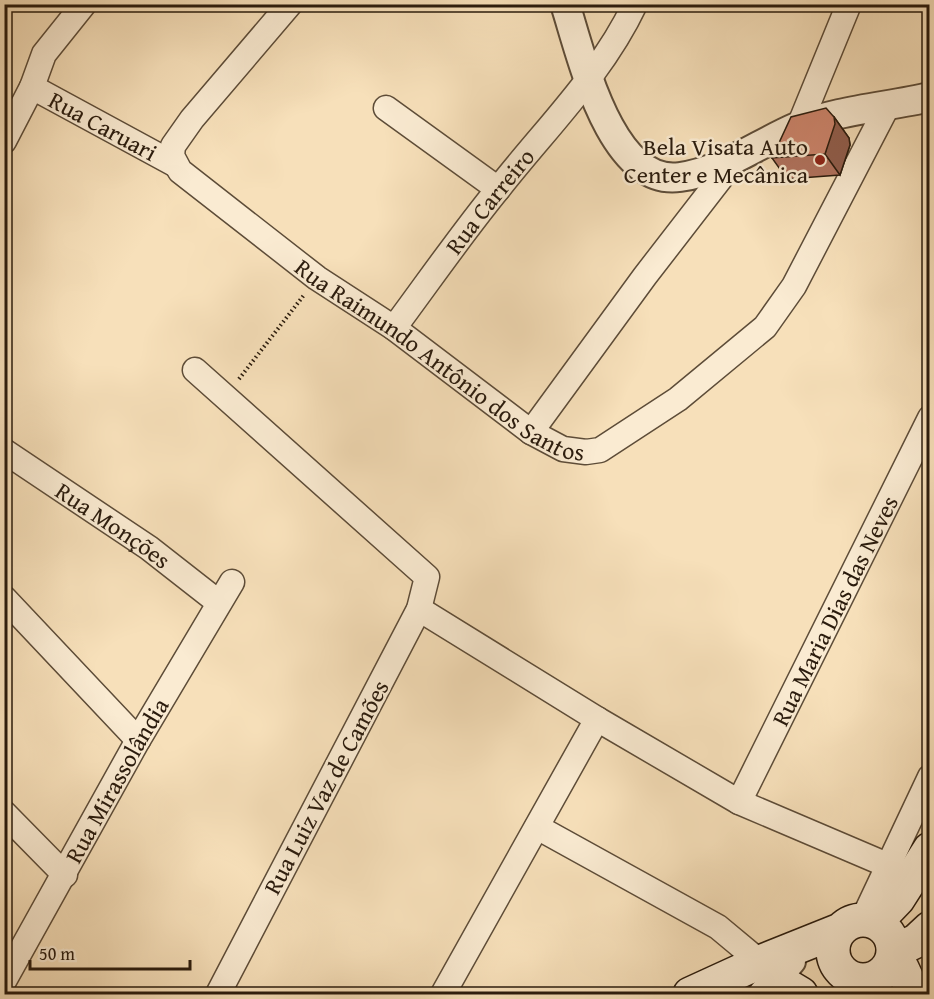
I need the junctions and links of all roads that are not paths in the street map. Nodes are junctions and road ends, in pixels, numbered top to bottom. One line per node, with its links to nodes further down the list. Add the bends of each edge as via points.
1 (84, 4): 7 (street, via 44,54)
2 (290, 4): 14 (street, via 173,146)
3 (565, 4): 6 (street)
4 (635, 4): 6 (street, Rua Carreiro, via 619,39)
5 (849, 4): 11 (street)
6 (589, 79): 13 (street, via 620,144 645,170 670,178 682,177); 15 (street, Rua Carreiro)
7 (32, 87): 12 (street); 14 (street, Rua Caruari)
8 (930, 97): 9 (street)
9 (887, 107): 11 (street); 19 (street, Rua Raimundo Antônio dos Santos, via 794,286 765,327 703,380 600,450 563,449)
10 (386, 108): 15 (street)
11 (799, 126): 13 (street)
12 (4, 141)
13 (737, 157): 19 (street)
14 (177, 168): 16 (street, Rua Raimundo Antônio dos Santos, via 317,278)
15 (498, 189): 16 (street, Rua Carreiro)
16 (394, 328): 19 (street, Rua Raimundo Antônio dos Santos)
17 (195, 370): 24 (street, Rua Luiz Vaz de Camões, via 428,577)
18 (930, 418): 28 (street, Rua Maria Dias das Neves)
19 (531, 432)
20 (4, 451): 23 (street, Rua Monções, via 149,548)
21 (232, 582): 23 (street, Rua Mirassolândia)
22 (4, 598): 26 (street)
23 (219, 602): 26 (street, Rua Mirassolândia)
24 (418, 609): 25 (street); 40 (street, Rua Luiz Vaz de Camões)
25 (597, 719): 28 (street); 30 (street)
26 (138, 740): 33 (street, Rua Mirassolândia)
27 (930, 777): 32 (street)
28 (739, 802): 32 (street)
29 (4, 813): 33 (street)
30 (537, 827): 38 (street, via 718,927); 41 (street)
31 (930, 849): 34 (main road, via 898,899)
32 (887, 865): 34 (street)
33 (65, 875): 37 (street, Rua Mirassolândia)
34 (860, 923): 36 (main road, via 886,929); 38 (main road, via 806,943); 39 (main road, via 834,941 833,954 838,966)
35 (930, 928): 36 (main road)
36 (893, 955): 39 (main road, via 881,975); 44 (main road)
37 (4, 981)
38 (775, 982): 42 (main road)
39 (852, 982): 43 (main road)
40 (218, 994)
41 (443, 994)
42 (697, 994)
43 (816, 994)
44 (914, 994)

